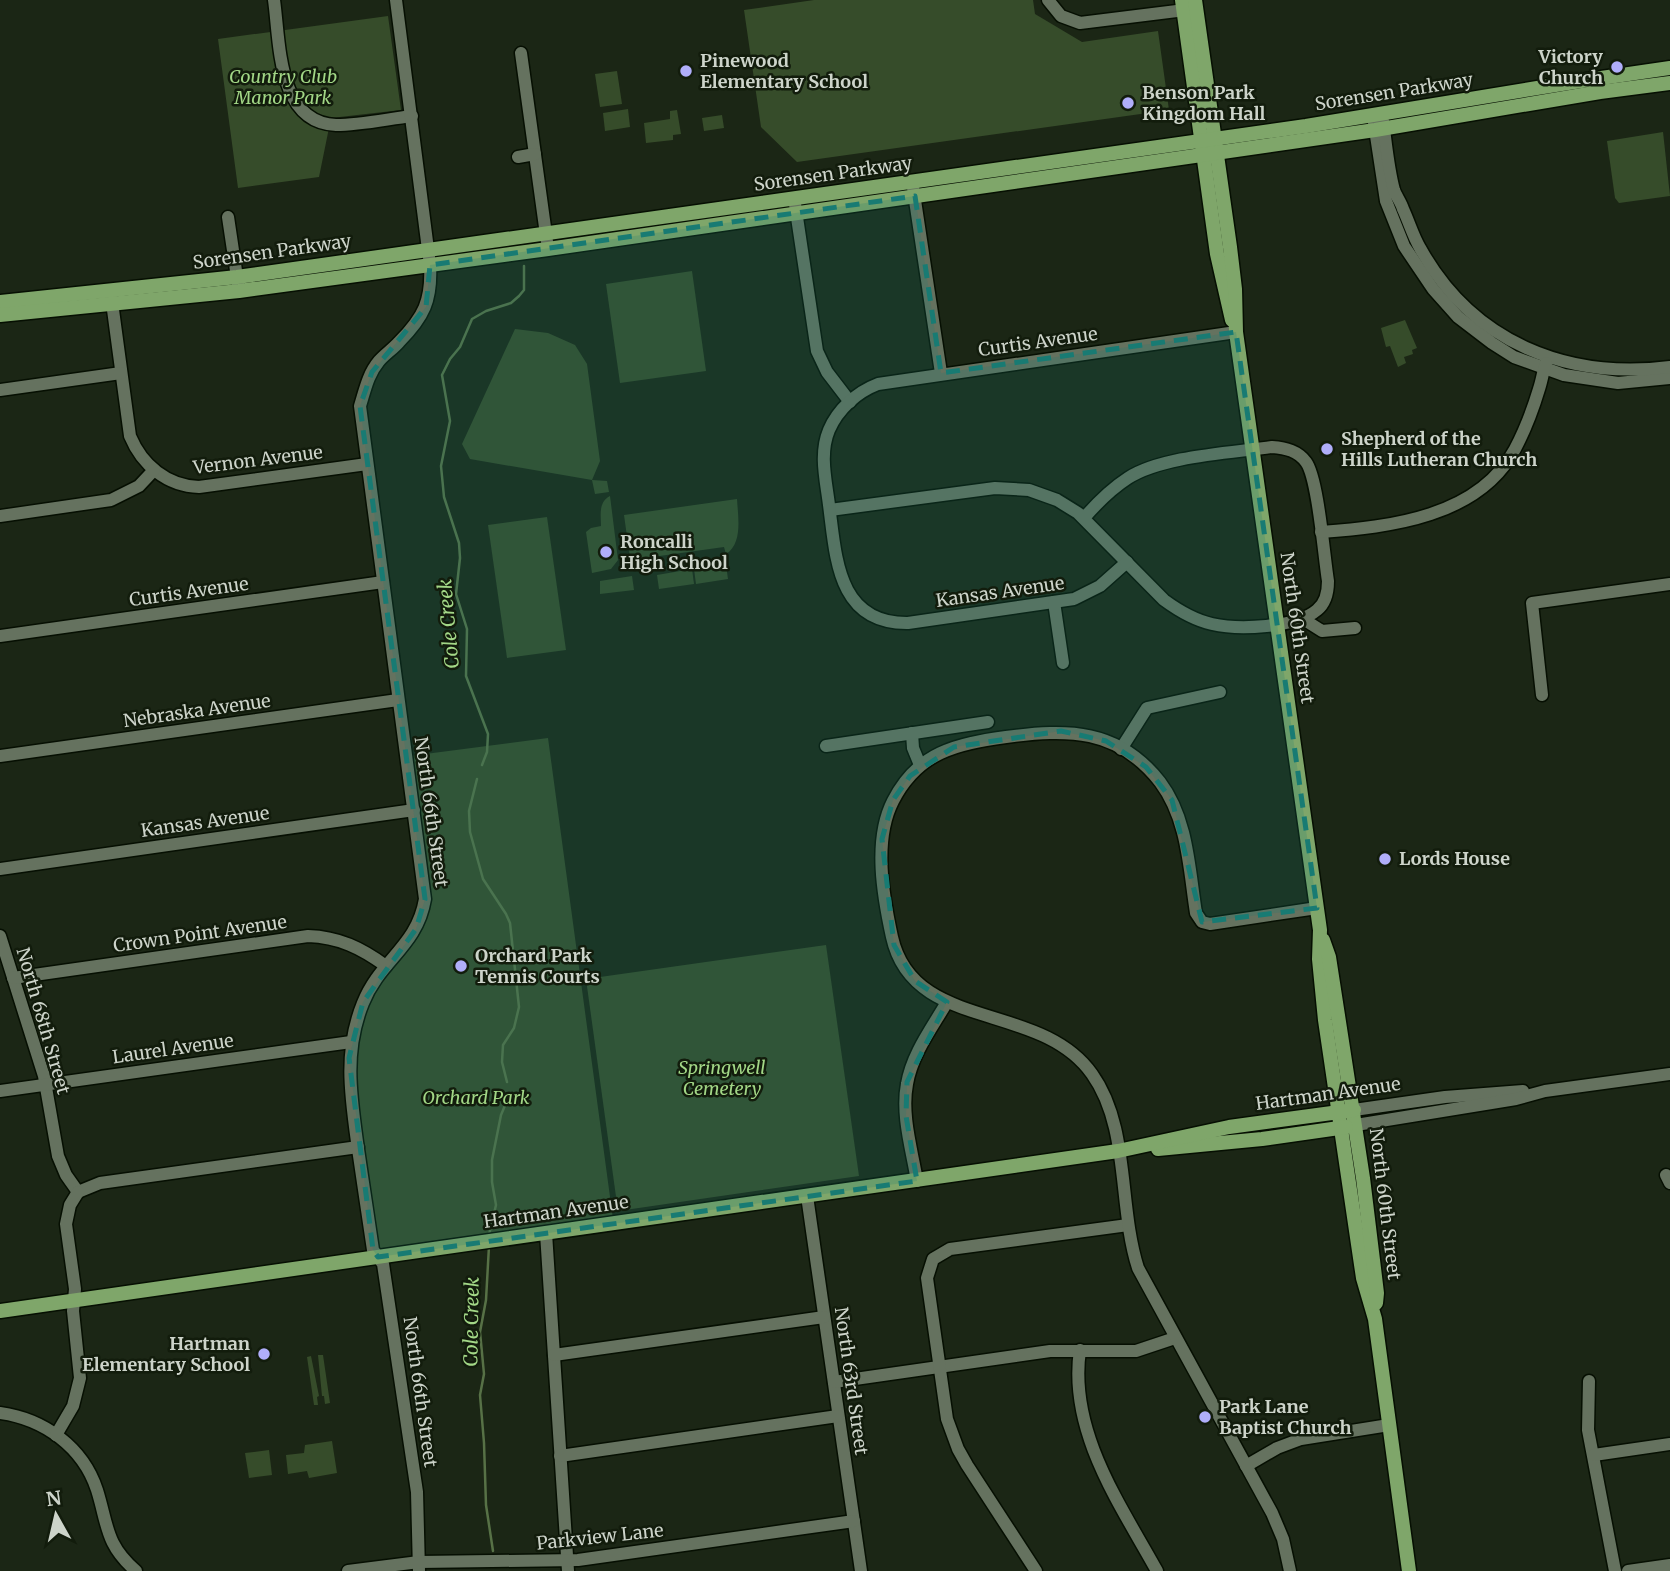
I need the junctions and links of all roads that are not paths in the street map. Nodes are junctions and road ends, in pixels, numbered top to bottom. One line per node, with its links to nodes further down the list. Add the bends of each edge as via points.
1 (274, 0): 8 (street, via 285,78 301,109 335,125)
2 (396, 0): 8 (street, North 66th Street)
3 (1048, 0): 4 (street, via 1061,16 1080,23)
4 (1189, 5): 10 (main road, North 60th Street)
5 (521, 52): 11 (street)
6 (1670, 68): 9 (main road, Sorensen Parkway, via 1574,82)
7 (1670, 83): 9 (main road, Sorensen Parkway)
8 (412, 116): 17 (street, North 66th Street)
9 (1378, 122): 10 (main road, Sorensen Parkway); 23 (street, via 1386,201 1404,246 1427,280 1458,317 1492,344 1514,357)
10 (1209, 147): 13 (main road, Sorensen Parkway); 22 (main road, North 60th Street, via 1235,289)
11 (535, 154): 12 (street); 16 (street)
12 (518, 157)
13 (914, 189): 14 (main road, Sorensen Parkway); 26 (street)
14 (796, 206): 16 (main road, Sorensen Parkway); 29 (street, via 817,351)
15 (228, 217): 18 (street)
16 (547, 241): 17 (main road, Sorensen Parkway)
17 (429, 257): 18 (main road, Sorensen Parkway); 31 (street, North 66th Street, via 430,294 421,317 380,360 360,406)
18 (238, 284): 19 (main road, Sorensen Parkway)
19 (112, 298): 20 (main road, Sorensen Parkway); 21 (main road, Sorensen Parkway); 25 (street)
20 (0, 302)
21 (0, 316)
22 (1236, 331): 26 (street, Curtis Avenue); 30 (main road, North 60th Street)
23 (1546, 362): 24 (street, via 1600,369); 27 (street, via 1564,375 1618,383); 36 (street, via 1517,447 1477,492 1424,517)
24 (1670, 368)
25 (121, 373): 28 (street); 32 (street, via 130,436)
26 (940, 373): 29 (street, Curtis Avenue, via 878,384)
27 (1670, 378)
28 (0, 390)
29 (850, 402): 33 (street, via 834,420 825,443)
30 (1252, 450): 35 (street, via 1145,469 1112,489); 36 (street, via 1289,449 1305,461 1313,478); 42 (main road, North 60th Street)
31 (367, 464): 32 (street, Vernon Avenue, via 199,487 176,483); 38 (street, North 66th Street)
32 (154, 470): 34 (street, via 138,486 111,500)
33 (830, 510): 35 (street, via 1009,487 1048,496); 40 (street, Kansas Avenue, via 840,576 852,599 885,621 908,623)
34 (0, 516)
35 (1084, 518): 37 (street)
36 (1321, 532): 41 (street, via 1326,597)
37 (1127, 562): 40 (street, Kansas Avenue, via 1092,592); 42 (street, via 1164,600 1193,618 1232,627)
38 (383, 582): 44 (street, Curtis Avenue); 48 (street, North 66th Street)
39 (1670, 583): 47 (street, via 1532,603)
40 (1054, 602): 45 (street)
41 (1303, 618): 42 (street); 43 (street, via 1322,631)
42 (1276, 624): 57 (main road, North 60th Street)
43 (1355, 628)
44 (0, 636)
45 (1063, 663)
46 (1220, 692): 52 (street, via 1147,708)
47 (1542, 695)
48 (398, 700): 53 (street, Nebraska Avenue); 55 (street, North 66th Street)
49 (988, 722): 50 (street)
50 (912, 733): 51 (street); 54 (street)
51 (826, 746)
52 (1121, 749): 54 (street, via 1079,733 1041,733 963,744); 57 (street, via 1154,775 1172,800 1185,838 1196,914 1202,922)
53 (0, 756)
54 (920, 765): 62 (street, via 888,811 881,864 900,959 915,981)
55 (414, 810): 56 (street, Kansas Avenue); 60 (street, North 66th Street, via 424,889 422,914 411,937)
56 (0, 869)
57 (1317, 908): 58 (main road, North 60th Street)
58 (1320, 930): 68 (main road, North 60th Street, via 1329,957); 69 (main road, North 60th Street, via 1319,959)
59 (0, 936): 61 (street, North 68th Street)
60 (386, 966): 61 (street, Crown Point Avenue, via 349,943 308,936); 63 (street, North 66th Street, via 363,1002)
61 (13, 978): 65 (street, North 68th Street)
62 (947, 1002): 72 (street, via 1039,1031 1074,1053 1105,1095); 73 (street, via 917,1054 907,1082 906,1116)
63 (351, 1042): 65 (street, Laurel Avenue); 71 (street, North 66th Street, via 349,1088)
64 (1670, 1074): 67 (street, Hartman Avenue)
65 (46, 1084): 66 (street, Laurel Avenue); 74 (street, North 68th Street, via 58,1156)
66 (0, 1091)
67 (1545, 1091): 68 (street, Hartman Avenue, via 1445,1097); 70 (street, Hartman Avenue)
68 (1354, 1110): 69 (main road, Hartman Avenue); 70 (main road, North 60th Street)
69 (1339, 1120): 70 (main road, Hartman Avenue); 72 (main road, Hartman Avenue, via 1229,1126); 82 (main road, North 60th Street, via 1363,1278)
70 (1356, 1125): 82 (main road, North 60th Street, via 1377,1293)
71 (358, 1147): 74 (street, via 100,1183); 78 (street, North 66th Street, via 373,1250)
72 (1118, 1151): 73 (main road, Hartman Avenue); 76 (street)
73 (918, 1181): 75 (main road, Hartman Avenue)
74 (78, 1192): 79 (street, via 66,1216)
75 (807, 1196): 77 (main road, Hartman Avenue); 81 (street, North 63rd Street)
76 (1128, 1225): 83 (street, via 1142,1278); 86 (street, via 950,1249 937,1255 927,1278)
77 (546, 1233): 78 (main road, Hartman Avenue); 85 (street)
78 (378, 1257): 79 (main road, Hartman Avenue); 99 (street, North 66th Street, via 384,1268 417,1492)
79 (74, 1300): 80 (main road, Hartman Avenue); 92 (street, via 79,1386 70,1414)
80 (0, 1311)
81 (824, 1317): 85 (street); 88 (street, North 63rd Street)
82 (1374, 1319): 91 (main road, North 60th Street)
83 (1175, 1338): 84 (street, via 1136,1351); 96 (street)
84 (1080, 1350): 86 (street); 105 (street, via 1082,1399 1093,1450)
85 (554, 1355): 95 (street)
86 (939, 1367): 88 (street); 104 (street, via 947,1419 958,1449)
87 (1589, 1381): 94 (street, via 1588,1430)
88 (834, 1382): 90 (street, North 63rd Street)
89 (0, 1413): 92 (street, via 25,1419)
90 (838, 1416): 95 (street); 97 (street, North 63rd Street)
91 (1389, 1424): 96 (street, via 1301,1439); 107 (main road, North 60th Street)
92 (56, 1435): 101 (street, via 89,1473 111,1539)
93 (1670, 1444): 94 (street)
94 (1594, 1455): 108 (street)
95 (560, 1456): 100 (street)
96 (1246, 1466): 106 (street, via 1278,1525)
97 (853, 1521): 100 (street, Parkview Lane); 103 (street, North 63rd Street)
98 (1670, 1565): 109 (street)
99 (419, 1566): 100 (street, Parkview Lane); 102 (street, Parkview Lane)
100 (567, 1566)
101 (136, 1571)
102 (348, 1571)
103 (861, 1571)
104 (1036, 1571)
105 (1157, 1571)
106 (1290, 1571)
107 (1409, 1571)
108 (1615, 1571)
109 (1628, 1571)

